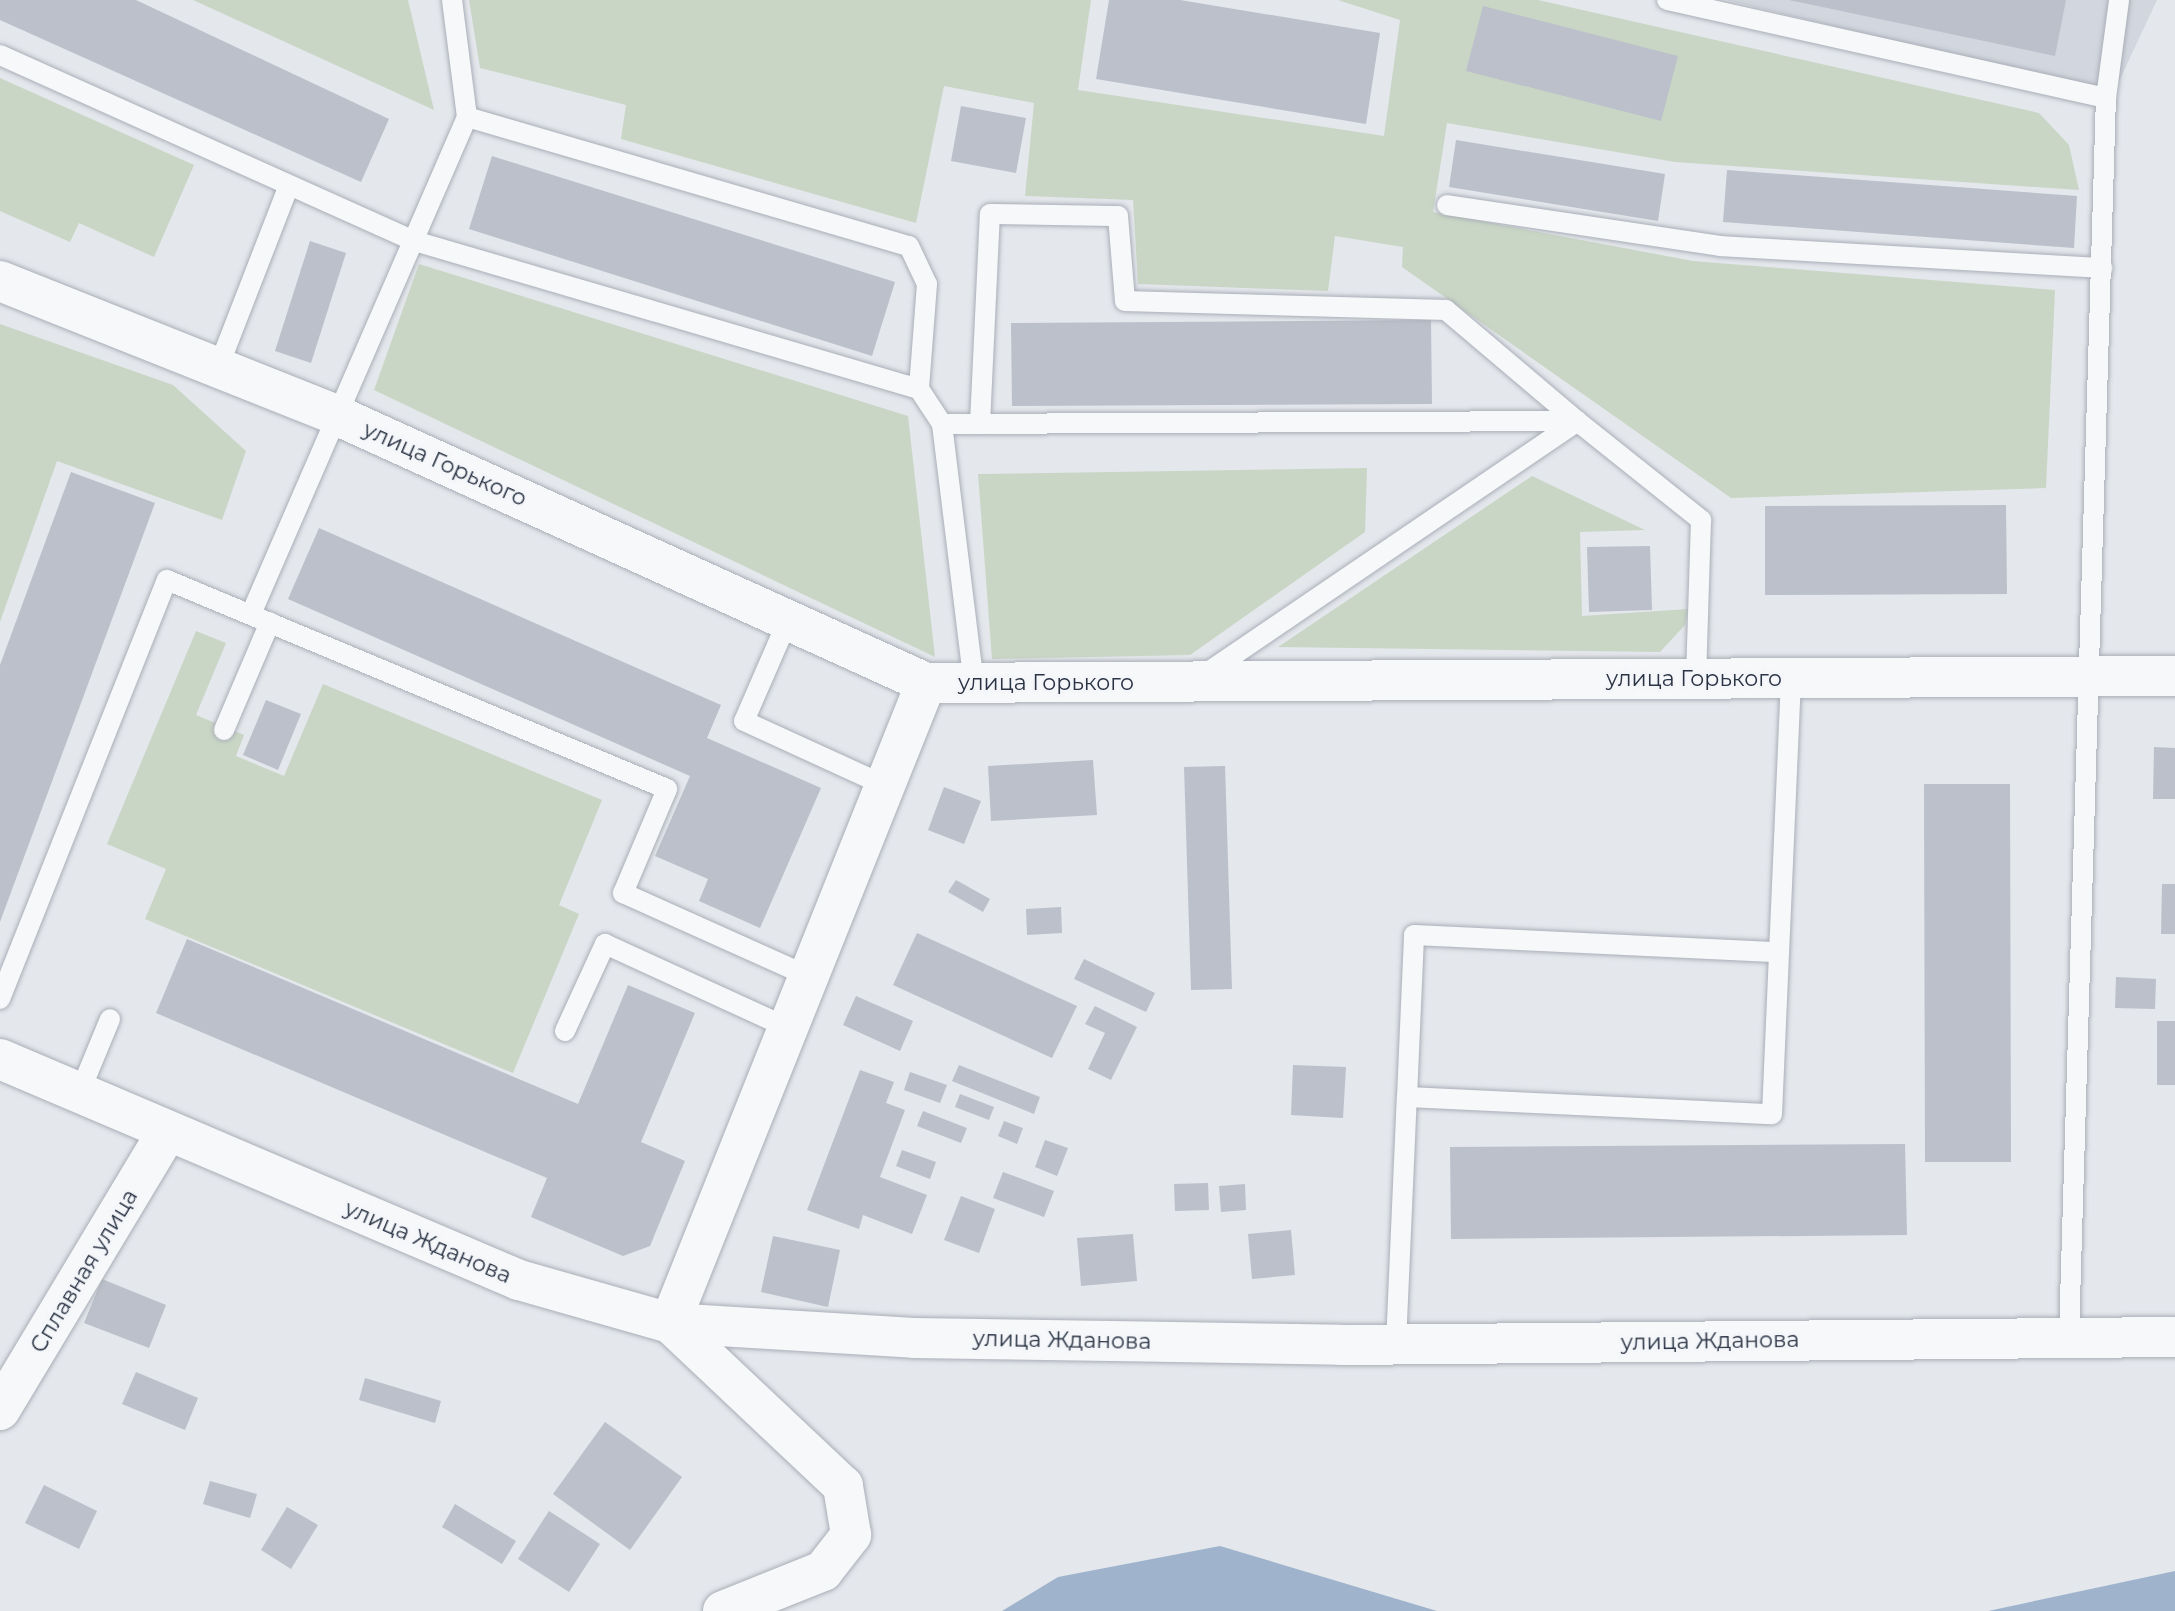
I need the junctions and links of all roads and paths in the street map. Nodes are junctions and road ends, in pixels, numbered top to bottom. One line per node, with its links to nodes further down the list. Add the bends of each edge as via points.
1 (452, 0): 6 (lane)
2 (1667, 0): 5 (lane)
3 (2119, 0): 5 (lane)
4 (0, 55): 7 (lane)
5 (2106, 98): 10 (lane)
6 (467, 117): 9 (lane); 13 (lane, via 909,246 927,284)
7 (289, 185): 9 (lane); 12 (lane)
8 (1447, 205): 10 (lane, via 1720,246)
9 (411, 240): 13 (lane); 14 (lane)
10 (2102, 268): 20 (lane)
11 (0, 281): 12 (street, улица Горького)
12 (218, 368): 14 (street, улица Горького)
13 (919, 389): 16 (lane)
14 (336, 415): 18 (lane); 19 (street, улица Горького)
15 (1577, 421): 17 (lane); 17 (lane, via 1446,310 1125,301 1118,216 990,214); 23 (lane, via 1701,520); 24 (lane)
16 (942, 424): 17 (lane); 26 (lane)
17 (980, 424)
18 (260, 618): 27 (lane); 30 (lane, via 667,789 623,893); 31 (lane, via 167,580)
19 (788, 620): 25 (street, улица Горького); 28 (lane, via 744,721)
20 (2091, 676): 21 (street, улица Горького); 22 (street, улица Горького); 40 (lane)
21 (2175, 676)
22 (1791, 678): 23 (street, улица Горького); 29 (lane)
23 (1696, 680): 24 (street, улица Горького)
24 (1194, 681): 26 (street, улица Горького)
25 (926, 683): 26 (street, улица Горького); 28 (street)
26 (974, 683)
27 (224, 730)
28 (886, 786): 30 (street)
29 (1779, 952): 37 (lane, via 1414,935); 37 (lane, via 1772,1114)
30 (812, 978): 33 (street)
31 (0, 999)
32 (110, 1019): 36 (lane)
33 (791, 1029): 34 (lane, via 605,944); 39 (street)
34 (565, 1031)
35 (0, 1059): 36 (street, улица Жданова)
36 (79, 1094): 38 (street, улица Жданова)
37 (1407, 1097): 42 (lane)
38 (167, 1132): 39 (street, улица Жданова, via 519,1280); 43 (street, Сплавная улица)
39 (670, 1323): 42 (street, улица Жданова, via 914,1338); 44 (street, via 843,1486 851,1535 823,1571)
40 (2069, 1335): 41 (street, улица Жданова); 42 (street, улица Жданова)
41 (2175, 1337)
42 (1396, 1345)
43 (0, 1410)
44 (723, 1611)

